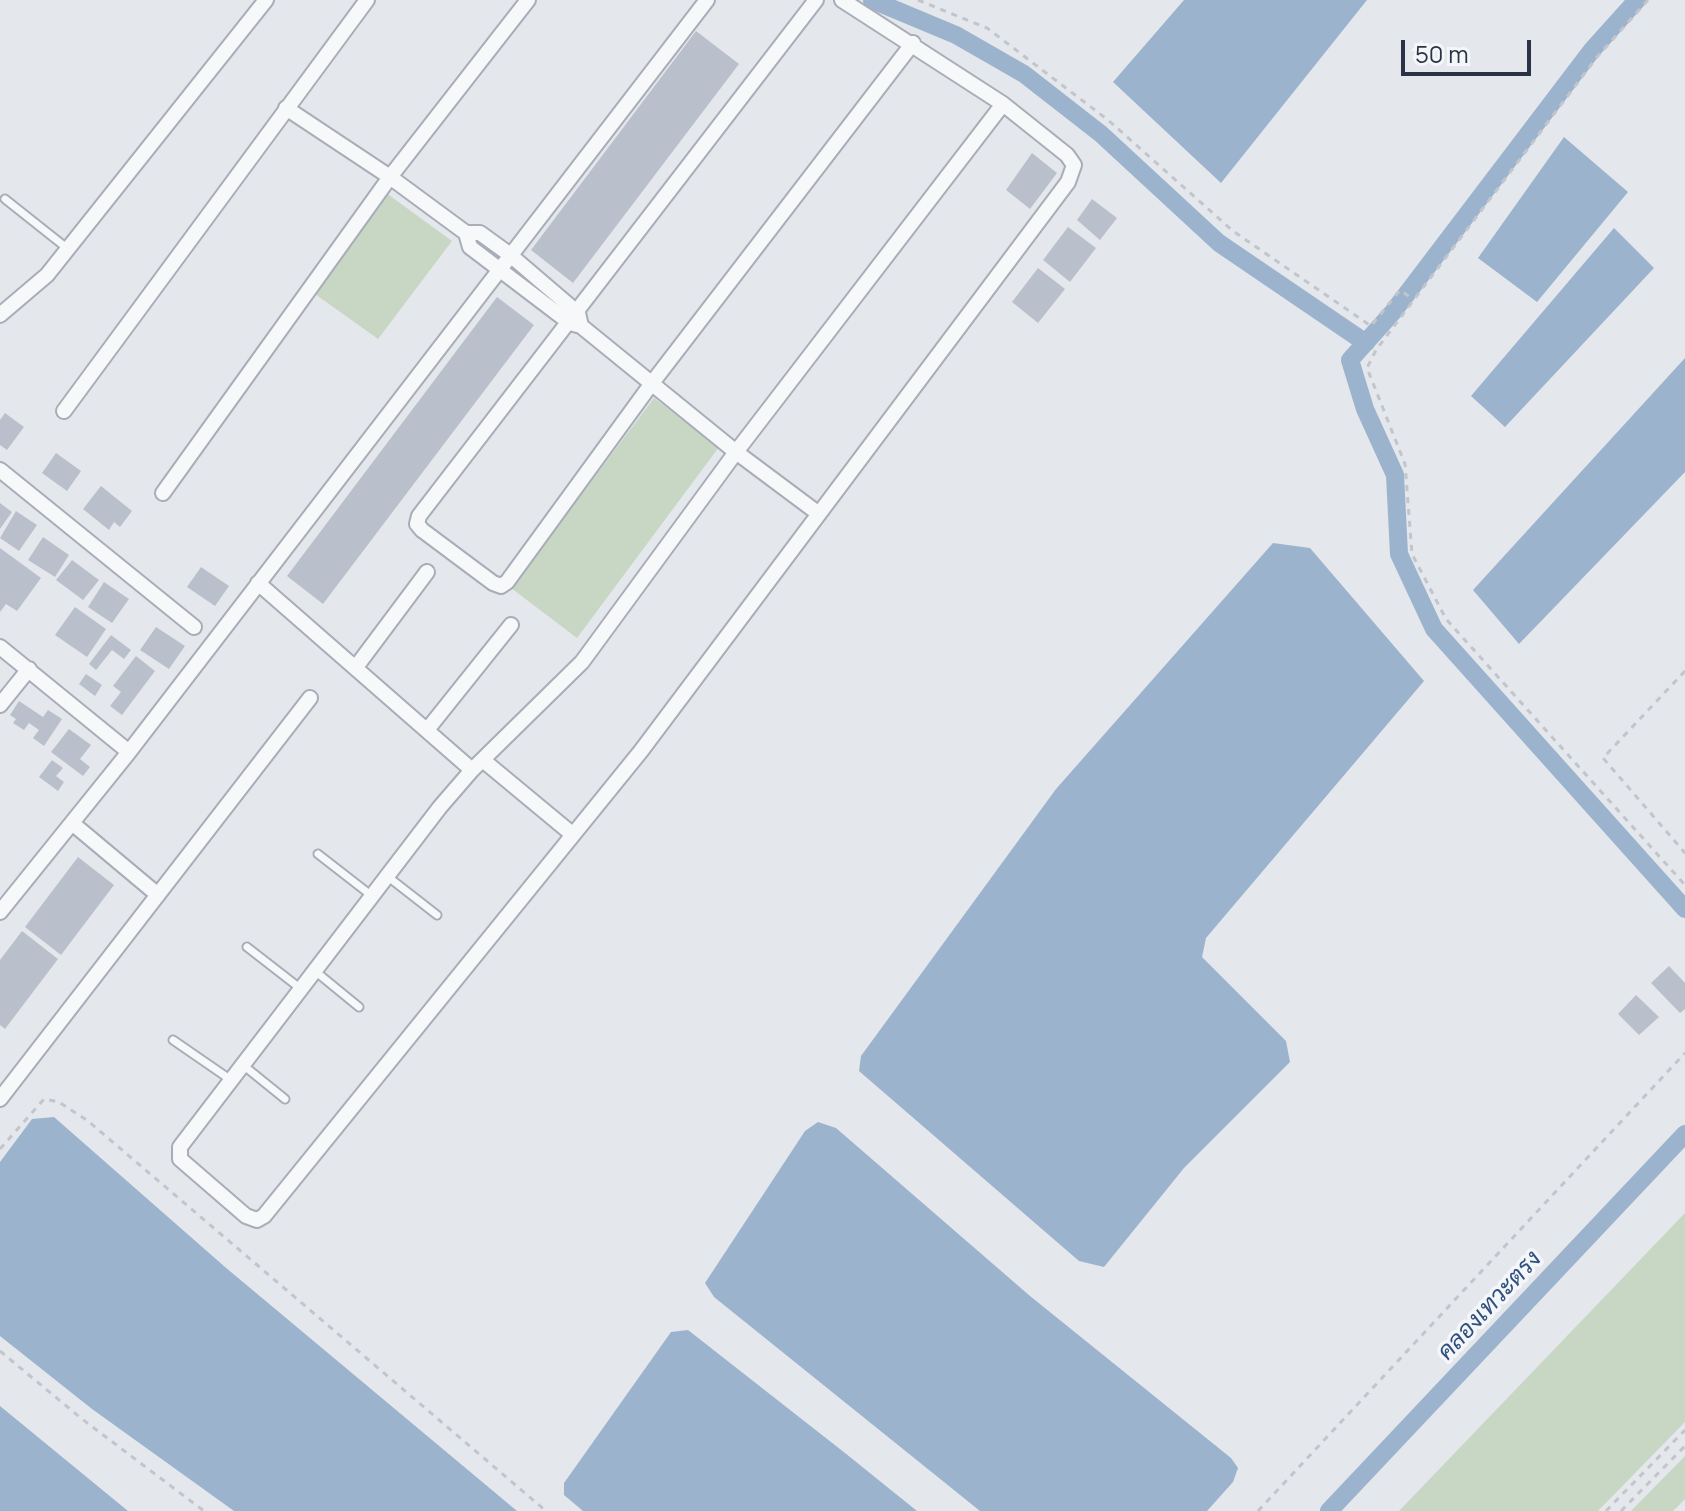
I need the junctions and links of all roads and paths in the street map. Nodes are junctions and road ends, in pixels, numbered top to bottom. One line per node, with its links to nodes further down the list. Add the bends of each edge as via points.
1 (266, 0): 15 (street)
2 (367, 0): 11 (street)
3 (528, 0): 12 (street)
4 (816, 0): 20 (street)
5 (842, 0): 9 (street)
6 (918, 0): 18 (path, via 987,28 1108,120 1233,231 1371,326 1400,290)
7 (1648, 0): 18 (path, via 1597,57)
8 (703, 5): 16 (street)
9 (913, 43): 10 (street); 21 (street)
10 (1003, 104): 23 (street); 26 (street, via 1067,155 1074,165 1068,182)
11 (286, 108): 12 (street); 22 (street)
12 (390, 177): 14 (street); 25 (street)
13 (5, 199): 15 (lane)
14 (466, 233): 16 (street, via 480,233); 17 (street, via 470,247)
15 (68, 249): 19 (street, via 29,293)
16 (509, 254): 17 (street); 20 (street)
17 (498, 269): 20 (street); 28 (street)
18 (1414, 300): 45 (path, via 1367,368 1405,464 1412,554 1446,619)
19 (0, 315)
20 (576, 321): 21 (street); 21 (street, via 419,516 422,530 501,586)
21 (652, 383): 23 (street)
22 (64, 411)
23 (736, 452): 26 (street); 39 (street, via 582,662)
24 (0, 470): 30 (street)
25 (163, 493)
26 (819, 514): 41 (street)
27 (427, 572): 32 (street)
28 (258, 583): 32 (street); 38 (street)
29 (511, 625): 37 (street)
30 (194, 627)
31 (0, 647): 33 (street)
32 (356, 667): 37 (street)
33 (29, 669): 36 (street); 38 (street)
34 (1685, 671): 42 (path, via 1603,758)
35 (310, 698): 46 (street)
36 (0, 705)
37 (427, 730): 39 (street)
38 (129, 752): 40 (street)
39 (478, 766): 41 (street); 44 (street)
40 (72, 823): 46 (street); 48 (street)
41 (572, 834): 57 (street, via 257,1220 180,1159 179,1153)
42 (1685, 853)
43 (318, 854): 47 (lane)
44 (387, 876): 47 (street); 49 (lane)
45 (1685, 885)
46 (158, 895): 58 (street)
47 (372, 896): 51 (street)
48 (0, 912)
49 (437, 915)
50 (247, 947): 52 (lane)
51 (315, 971): 52 (street); 53 (lane)
52 (301, 989): 56 (street)
53 (359, 1007)
54 (173, 1040): 57 (lane)
55 (1685, 1053): 66 (path)
56 (243, 1065): 57 (street); 59 (lane)
57 (231, 1080)
58 (0, 1099)
59 (285, 1099)
60 (0, 1149): 65 (path, via 44,1099 78,1114)
61 (0, 1351): 64 (path)
62 (1685, 1430): 67 (path)
63 (1685, 1446): 68 (path)
64 (204, 1511)
65 (546, 1511)
66 (1258, 1511)
67 (1606, 1511)
68 (1621, 1511)

